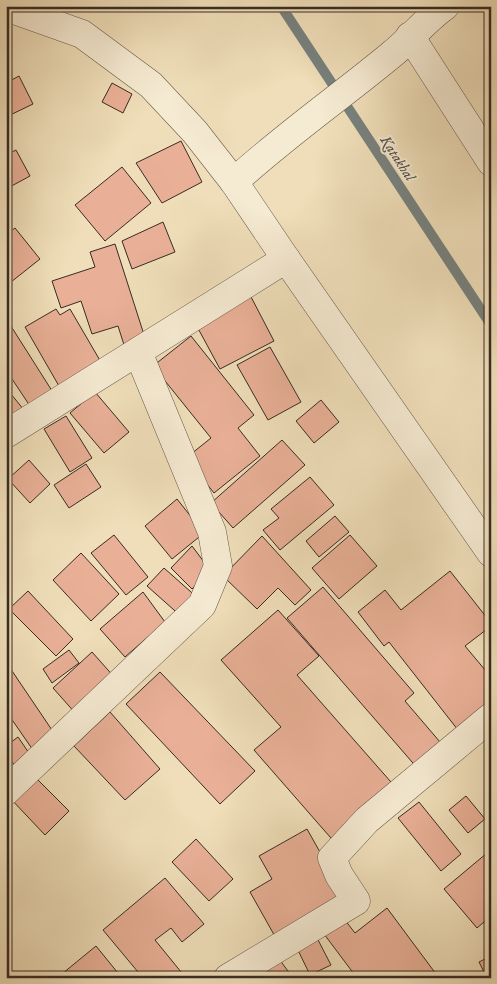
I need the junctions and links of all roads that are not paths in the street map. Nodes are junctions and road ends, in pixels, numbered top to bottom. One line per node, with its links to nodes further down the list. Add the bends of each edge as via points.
1 (6, 6): 5 (street, via 82,34 151,84 195,132)
2 (445, 6): 3 (street)
3 (402, 45): 4 (street); 5 (street)
4 (491, 162)
5 (234, 182): 6 (street)
6 (286, 259): 7 (street); 9 (street)
7 (138, 352): 8 (street); 11 (street, via 212,532 218,566 202,605)
8 (6, 434)
9 (491, 553)
10 (491, 717): 12 (street, via 367,820 332,858 356,901)
11 (6, 790)
12 (228, 978)

